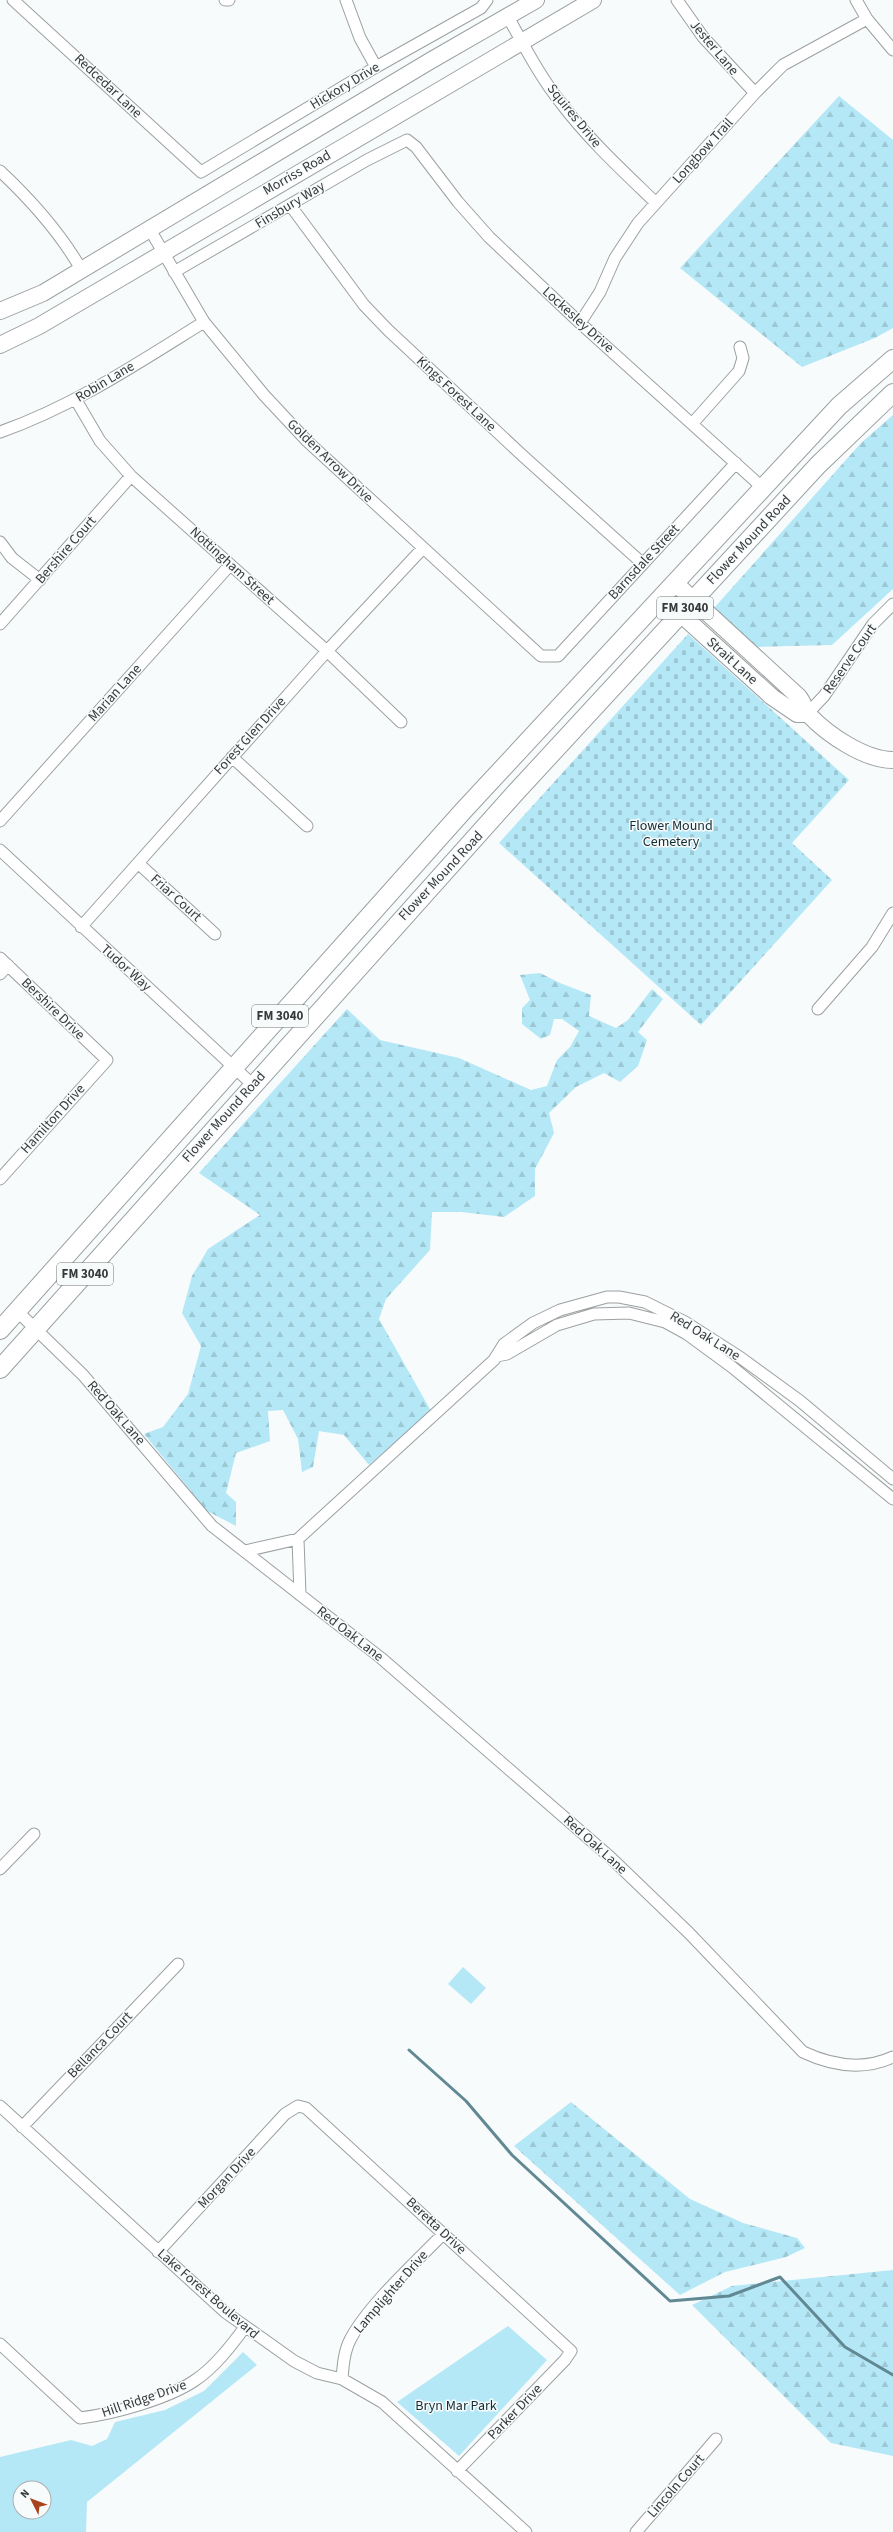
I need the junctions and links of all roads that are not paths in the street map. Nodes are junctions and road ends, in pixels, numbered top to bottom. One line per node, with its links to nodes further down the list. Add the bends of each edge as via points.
1 (14, 0): 18 (street, Redcedar Lane)
2 (225, 0): 3 (street)
3 (229, 0)
4 (346, 0): 14 (street, via 360,38)
5 (487, 0): 14 (street, Hickory Drive, via 481,8)
6 (536, 0): 10 (main road, Morriss Road)
7 (594, 0): 12 (main road, Morriss Road)
8 (677, 0): 15 (street, Jester Lane, via 703,37)
9 (856, 0): 11 (street)
10 (508, 17): 12 (street, Squires Drive); 21 (main road, Morriss Road)
11 (867, 19): 13 (street); 15 (street, Longbow Trail, via 783,65)
12 (522, 42): 19 (street, Squires Drive, via 541,75 586,134); 22 (main road, Morriss Road)
13 (893, 50)
14 (376, 67): 18 (street, Hickory Drive)
15 (755, 93): 19 (street, Longbow Trail)
16 (407, 140): 20 (street, Finsbury Way); 27 (street, Lockesley Drive, via 416,147 458,202 489,237)
17 (0, 171): 23 (street, via 38,208 61,236)
18 (201, 172)
19 (656, 203): 27 (street, Longbow Trail, via 625,241 600,292)
20 (290, 205): 24 (street, Finsbury Way); 40 (street, Kings Forest Lane, via 360,299 388,330)
21 (149, 228): 22 (street, Golden Arrow Drive); 23 (main road, Morriss Road)
22 (163, 252): 24 (street, Golden Arrow Drive); 28 (main road, Morriss Road)
23 (81, 269): 25 (main road, Morriss Road, via 43,293)
24 (174, 272): 26 (street, Golden Arrow Drive)
25 (0, 311)
26 (204, 322): 32 (street, Robin Lane); 39 (street, Golden Arrow Drive, via 264,395 307,442)
27 (580, 323): 33 (street, Lockesley Drive)
28 (0, 345)
29 (740, 347): 33 (street, via 743,358 739,371)
30 (893, 359): 37 (main road, Flower Mound Road / FM 3040, via 839,406)
31 (893, 393): 45 (main road, Flower Mound Road / FM 3040, via 818,465)
32 (76, 400): 34 (street, Robin Lane, via 40,418); 36 (street, Nottingham Street, via 100,442)
33 (692, 424): 35 (street, Lockesley Drive)
34 (0, 432)
35 (736, 463): 37 (street, Lockesley Drive); 40 (street, Barnsdale Street)
36 (131, 476): 41 (street, Nottingham Street); 42 (street, Bershire Court)
37 (763, 488): 43 (main road, Flower Mound Road / FM 3040)
38 (0, 542): 42 (street, via 12,558)
39 (423, 548): 49 (street, Forest Glen Drive); 50 (street, Golden Arrow Drive, via 541,656)
40 (642, 564): 50 (street, Barnsdale Street, via 558,656)
41 (230, 565): 49 (street, Nottingham Street); 56 (street, Marian Lane)
42 (40, 580): 48 (street, Bershire Court)
43 (674, 583): 44 (main road, Flower Mound Road / FM 3040); 45 (main road, Strait Lane)
44 (662, 597): 47 (main road, Strait Lane); 55 (main road, Flower Mound Road / FM 3040)
45 (693, 600): 47 (main road, Flower Mound Road / FM 3040); 51 (main road, Strait Lane, via 799,697 806,705)
46 (893, 604): 51 (street, Reserve Court, via 874,624 824,696)
47 (680, 614): 51 (main road, Strait Lane, via 772,697 797,714); 58 (main road, Flower Mound Road / FM 3040)
48 (0, 624)
49 (327, 651): 52 (street, Nottingham Street); 53 (street, Forest Glen Drive)
50 (550, 657)
51 (807, 714): 54 (main road, Strait Lane, via 826,732 844,742 876,758)
52 (401, 722)
53 (232, 757): 57 (street); 60 (street, Forest Glen Drive)
54 (893, 760)
55 (463, 811): 58 (main road); 68 (main road, Flower Mound Road / FM 3040)
56 (0, 821)
57 (307, 826)
58 (484, 829): 69 (main road, Flower Mound Road / FM 3040)
59 (0, 850): 62 (street, Tudor Way)
60 (138, 863): 62 (street, Forest Glen Drive); 63 (street, Friar Court)
61 (893, 913): 66 (street, via 872,947)
62 (80, 926): 68 (street, Tudor Way)
63 (215, 934)
64 (4, 962): 65 (street); 67 (street, Bershire Drive)
65 (0, 974)
66 (818, 1009)
67 (107, 1060): 70 (street, Hamilton Drive)
68 (234, 1068): 69 (street, Tudor Way); 71 (main road, Flower Mound Road / FM 3040)
69 (252, 1085): 72 (main road, Flower Mound Road / FM 3040)
70 (0, 1179)
71 (17, 1311): 72 (street, Red Oak Lane); 73 (main road, Flower Mound Road / FM 3040)
72 (36, 1328): 75 (main road, Flower Mound Road / FM 3040); 79 (street, Red Oak Lane, via 108,1403 212,1526)
73 (0, 1330)
74 (497, 1356): 76 (street, Red Oak Lane, via 504,1344 533,1323 560,1310 607,1297 645,1302 685,1322 800,1401); 77 (street, Red Oak Lane, via 507,1354 557,1324 594,1314 629,1313 666,1322 732,1367); 78 (street, Red Oak Lane)
75 (0, 1369)
76 (893, 1480)
77 (893, 1499)
78 (298, 1539): 79 (street, Red Oak Lane); 80 (street)
79 (245, 1551): 80 (street, Red Oak Lane)
80 (300, 1595): 84 (street, Red Oak Lane, via 381,1658 610,1857 689,1933 803,2052 818,2059 862,2066)
81 (34, 1834): 82 (street)
82 (0, 1870)
83 (178, 1964): 87 (street, Bellanca Court)
84 (893, 2057)
85 (0, 2106): 87 (street, Lake Forest Boulevard)
86 (298, 2106): 88 (street, Beretta Drive, via 311,2112); 89 (street, Morgan Drive, via 286,2114)
87 (22, 2127): 89 (street, Lake Forest Boulevard)
88 (444, 2233): 92 (street, Beretta Drive); 93 (street, Lamplighter Drive, via 361,2322 350,2341 343,2361)
89 (158, 2252): 90 (street, Lake Forest Boulevard)
90 (244, 2327): 91 (street, Hill Ridge Drive, via 206,2372 194,2381 179,2389 105,2415 80,2418); 93 (street, Lake Forest Boulevard, via 316,2373)
91 (0, 2344)
92 (571, 2351): 95 (street, Parker Drive)
93 (342, 2379): 95 (street, Lake Forest Boulevard, via 382,2402)
94 (716, 2440): 97 (street, Lincoln Court)
95 (457, 2471): 96 (street, Lake Forest Boulevard)
96 (526, 2532)
97 (636, 2532)

